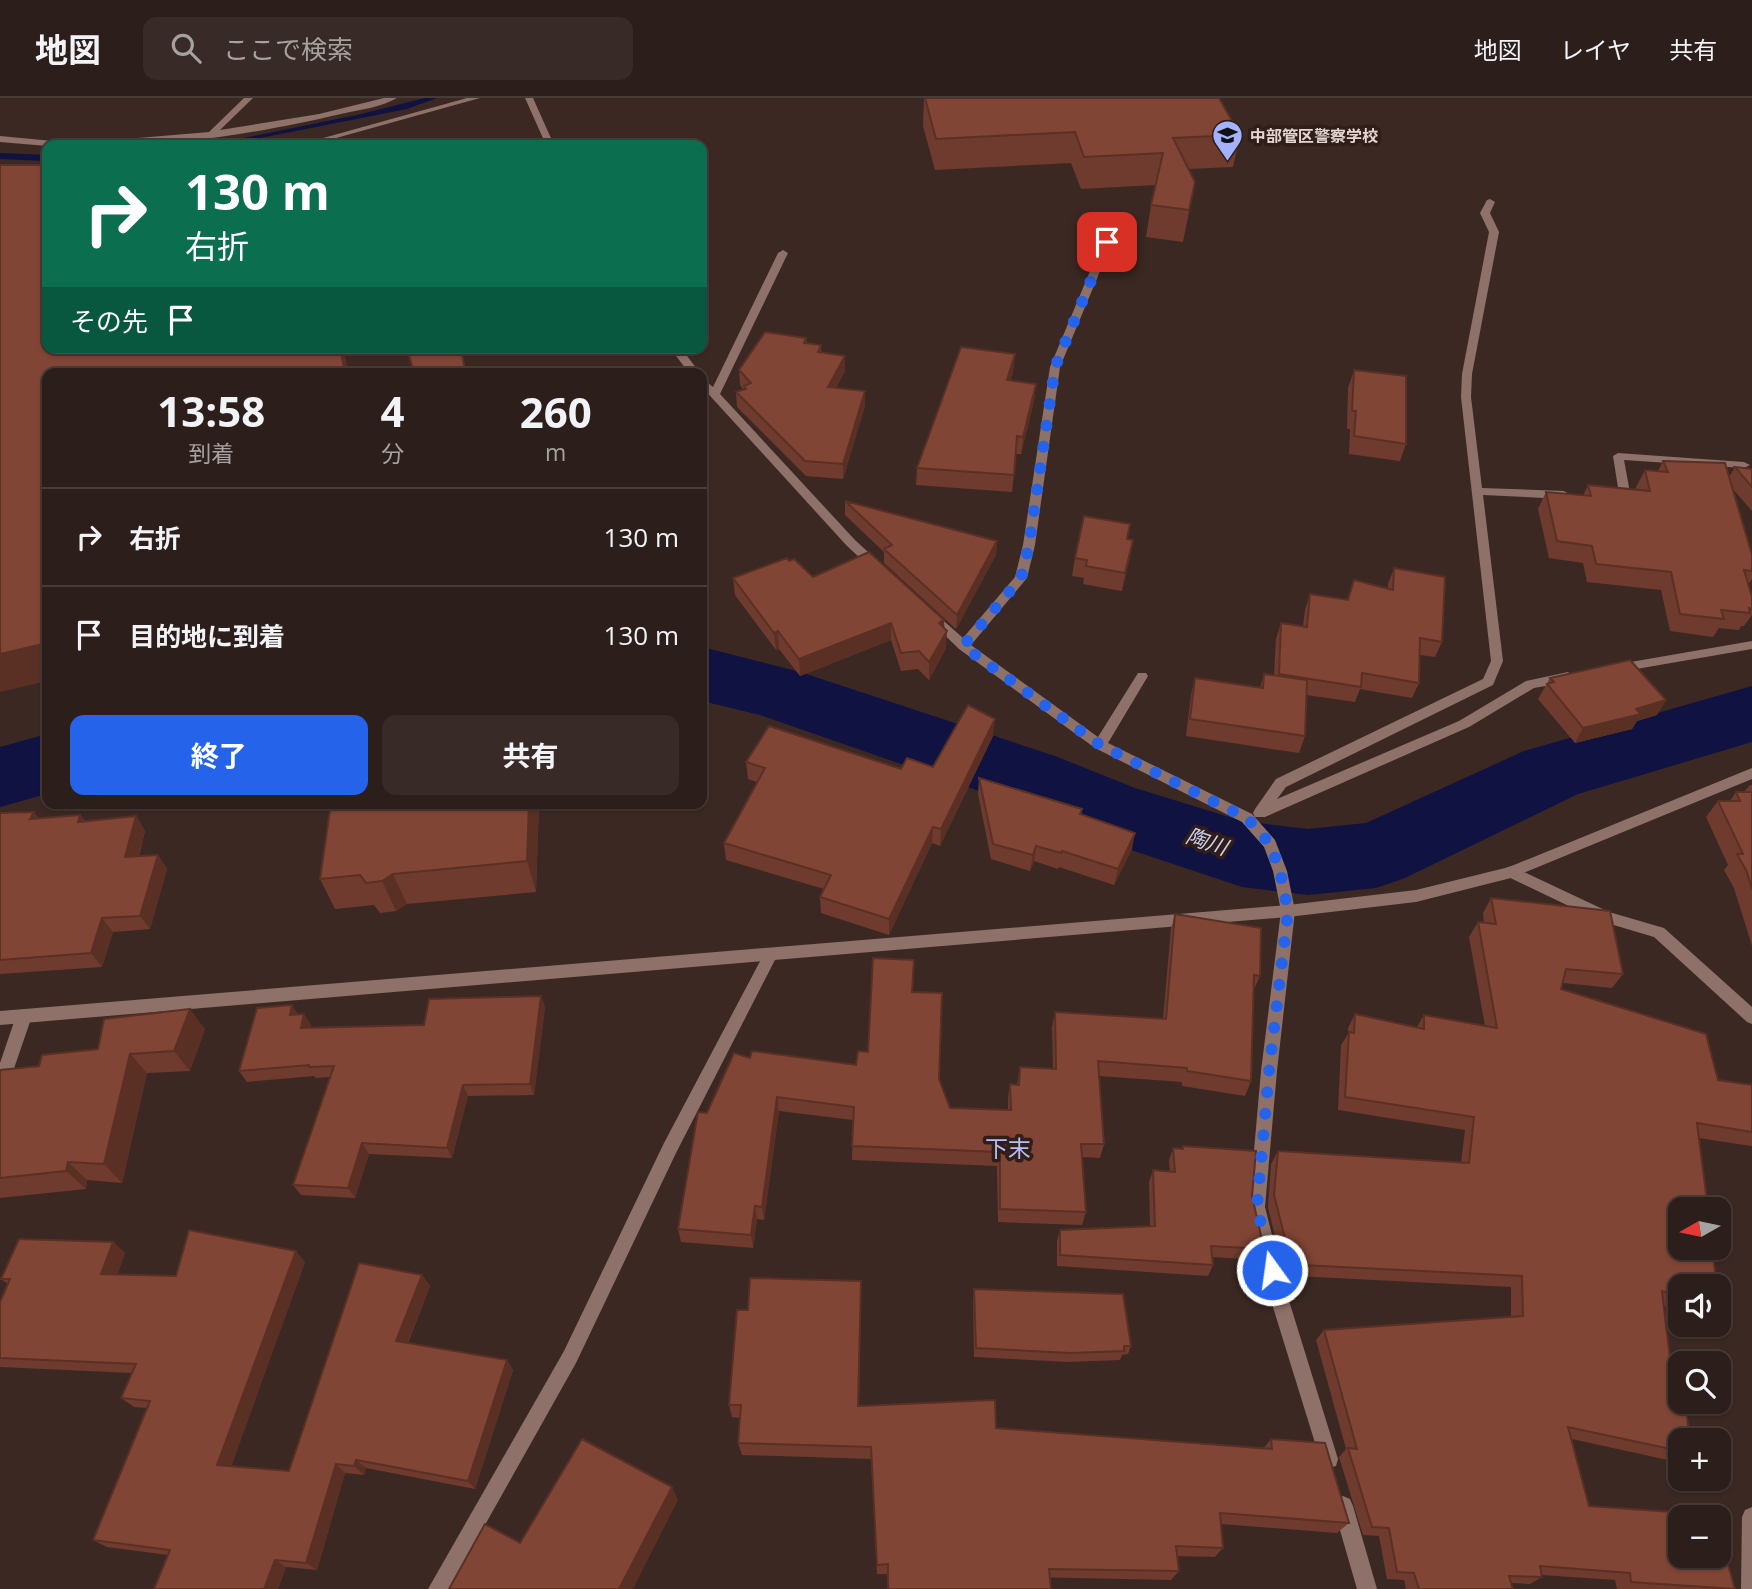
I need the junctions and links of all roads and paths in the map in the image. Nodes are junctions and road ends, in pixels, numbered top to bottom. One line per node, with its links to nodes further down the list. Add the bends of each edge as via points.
1 (249, 98): 5 (street)
2 (393, 98): 5 (street)
3 (476, 98): 8 (street)
4 (529, 98): 9 (street)
5 (210, 135): 7 (street)
6 (0, 139): 10 (street)
7 (150, 140)
8 (321, 140)
9 (548, 140)
10 (42, 143)
11 (1489, 202): 19 (street, via 1485,213 1494,232 1466,374)
12 (1116, 221): 25 (street, via 1055,367 1021,578)
13 (783, 253): 17 (street)
14 (680, 354): 15 (street)
15 (691, 368)
16 (707, 387): 17 (street)
17 (714, 396): 22 (street, via 851,544)
18 (1748, 468): 21 (street, via 1618,456 1625,498)
19 (1478, 491): 20 (street); 31 (street, via 1497,661 1488,682 1281,783)
20 (1572, 495)
21 (1598, 497)
22 (882, 571)
23 (923, 608): 25 (street)
24 (1752, 645): 26 (street)
25 (963, 646): 29 (street)
26 (1609, 670)
27 (1583, 674): 31 (street, via 1531,684 1464,724)
28 (1142, 676): 29 (street)
29 (1100, 745): 31 (street)
30 (1752, 773): 32 (street)
31 (1253, 816): 33 (street, via 1280,871)
32 (1511, 872): 33 (street, via 1416,896); 36 (street, via 1605,917 1659,932)
33 (1288, 911): 34 (street); 41 (street, via 1257,1207 1277,1291)
34 (771, 954): 35 (street); 40 (street, via 670,1148 570,1357)
35 (24, 1016): 37 (street); 38 (street)
36 (1752, 1017)
37 (0, 1018)
38 (0, 1086)
39 (1752, 1517): 42 (street)
40 (438, 1589)
41 (1367, 1589)
42 (1751, 1589)

